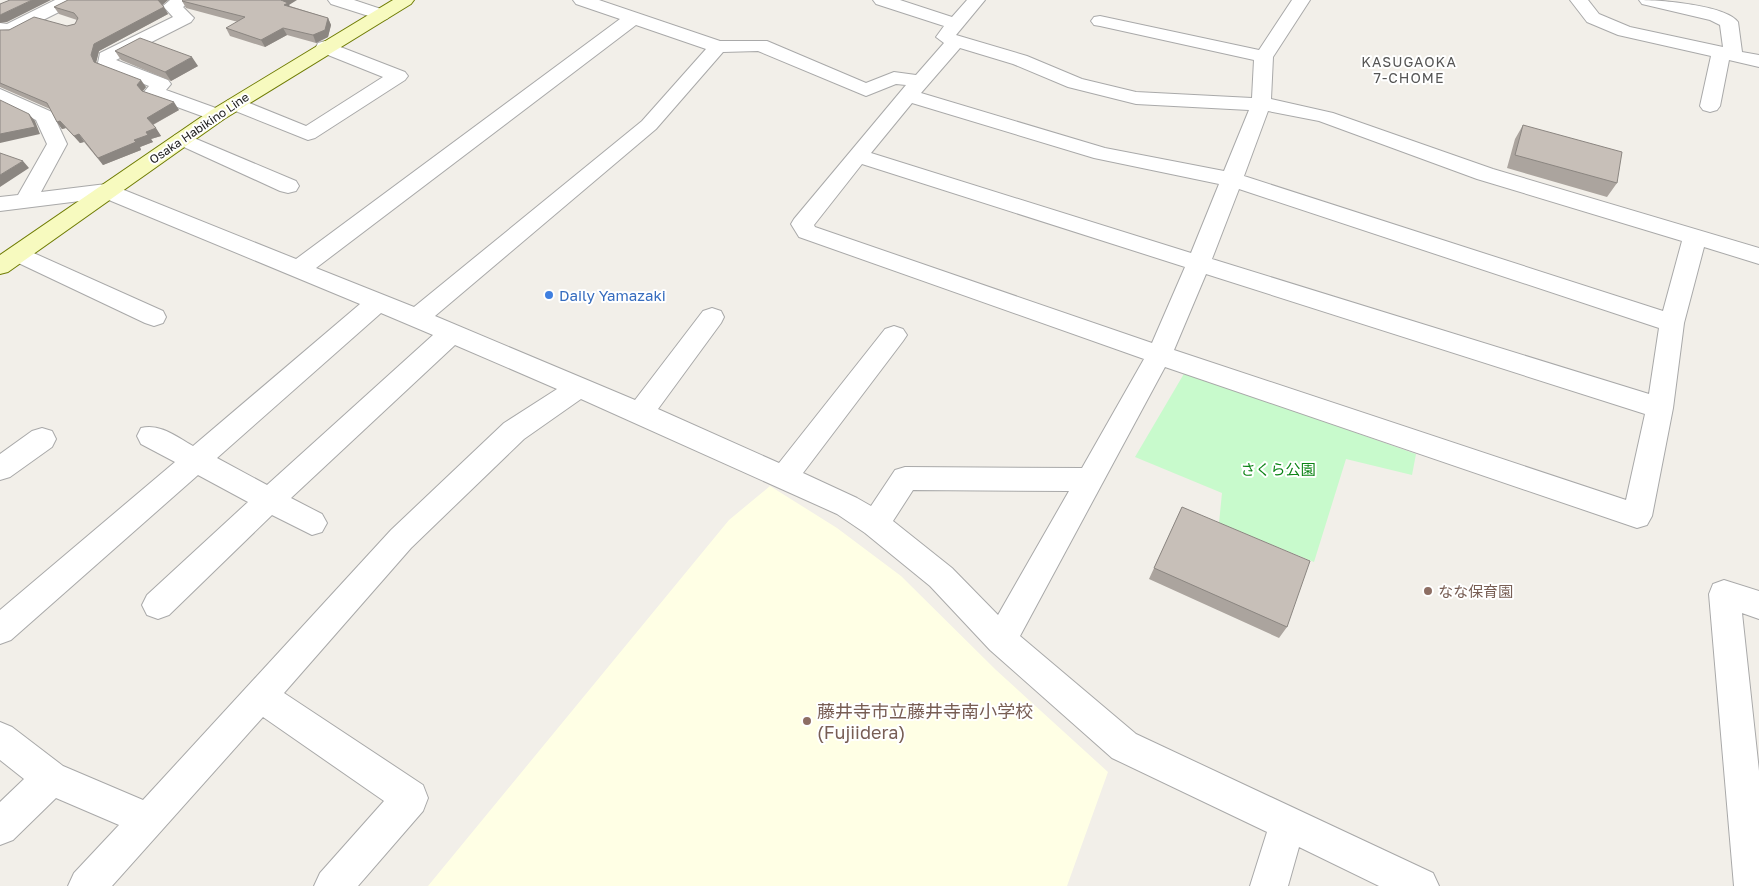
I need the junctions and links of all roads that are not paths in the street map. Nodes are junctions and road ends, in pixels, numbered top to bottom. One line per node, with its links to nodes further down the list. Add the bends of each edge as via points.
1 (69, 0): 12 (street)
2 (183, 0): 28 (street, via 172,6 185,18 107,57 107,63 161,84 154,92)
3 (337, 0): 11 (street)
4 (406, 0): 11 (main road, Osaka Habikino Line)
5 (582, 0): 13 (street)
6 (882, 0): 17 (street)
7 (976, 0): 17 (street)
8 (1581, 0): 20 (street, via 1593,18 1624,31)
9 (1648, 0): 20 (street, via 1729,22)
10 (1297, 1): 21 (street)
11 (381, 14): 18 (main road, Osaka Habikino Line)
12 (39, 16): 15 (street); 16 (street, via 7,31)
13 (632, 19): 19 (street); 40 (street)
14 (1100, 21): 21 (street, via 1171,34)
15 (64, 23)
16 (0, 28)
17 (955, 33): 23 (street); 26 (street, via 1076,83 1136,98)
18 (325, 47): 25 (main road, Osaka Habikino Line); 25 (street, via 398,76 308,134)
19 (718, 47): 23 (street, via 760,45 866,90 894,78); 44 (street, via 649,125)
20 (1727, 54): 22 (street); 27 (street)
21 (1264, 57): 26 (street)
22 (1759, 61)
23 (915, 88): 30 (street); 31 (street, via 1101,154)
24 (0, 95): 34 (street, via 45,116 57,144)
25 (235, 104): 28 (main road, Osaka Habikino Line)
26 (1262, 104): 31 (street); 36 (street, via 1326,117 1485,174)
27 (1710, 106)
28 (217, 115): 29 (main road, Osaka Habikino Line)
29 (182, 139): 32 (street); 33 (main road, Osaka Habikino Line)
30 (858, 156): 39 (street); 48 (street, via 802,224 807,232)
31 (1230, 179): 39 (street); 45 (street)
32 (288, 186)
33 (106, 191): 34 (street); 38 (main road, Osaka Habikino Line); 40 (street)
34 (26, 200): 35 (street)
35 (0, 204)
36 (1695, 236): 37 (street); 45 (street)
37 (1759, 256)
38 (9, 260): 42 (street)
39 (1199, 263): 48 (street); 50 (street)
40 (299, 269): 41 (street)
41 (378, 302): 44 (street); 54 (street)
42 (154, 317)
43 (712, 317): 51 (street)
44 (416, 319): 46 (street)
45 (1672, 323): 50 (street)
46 (452, 333): 49 (street); 58 (street)
47 (894, 335): 56 (street)
48 (1159, 355): 50 (street, via 1637,516); 57 (street)
49 (579, 387): 51 (street); 65 (street, via 514,431 401,539)
50 (1660, 408)
51 (640, 413): 56 (street)
52 (152, 436): 54 (street)
53 (42, 438): 55 (street)
54 (196, 460): 58 (street); 63 (street)
55 (0, 469)
56 (784, 478): 60 (street, via 847,506)
57 (1090, 480): 60 (street, via 905,478); 64 (street)
58 (269, 500): 59 (street); 61 (street)
59 (312, 523)
60 (875, 524): 64 (street, via 941,577)
61 (158, 605)
62 (1759, 605): 75 (street, via 1724,594)
63 (0, 630)
64 (1001, 640): 69 (street, via 1124,746)
65 (260, 696): 68 (street); 72 (street, via 410,798)
66 (0, 740): 67 (street)
67 (50, 778): 68 (street); 70 (street)
68 (148, 820): 71 (street)
69 (1288, 822): 73 (street); 74 (street)
70 (0, 827)
71 (90, 885)
72 (333, 886)
73 (1269, 886)
74 (1420, 886)
75 (1752, 886)

